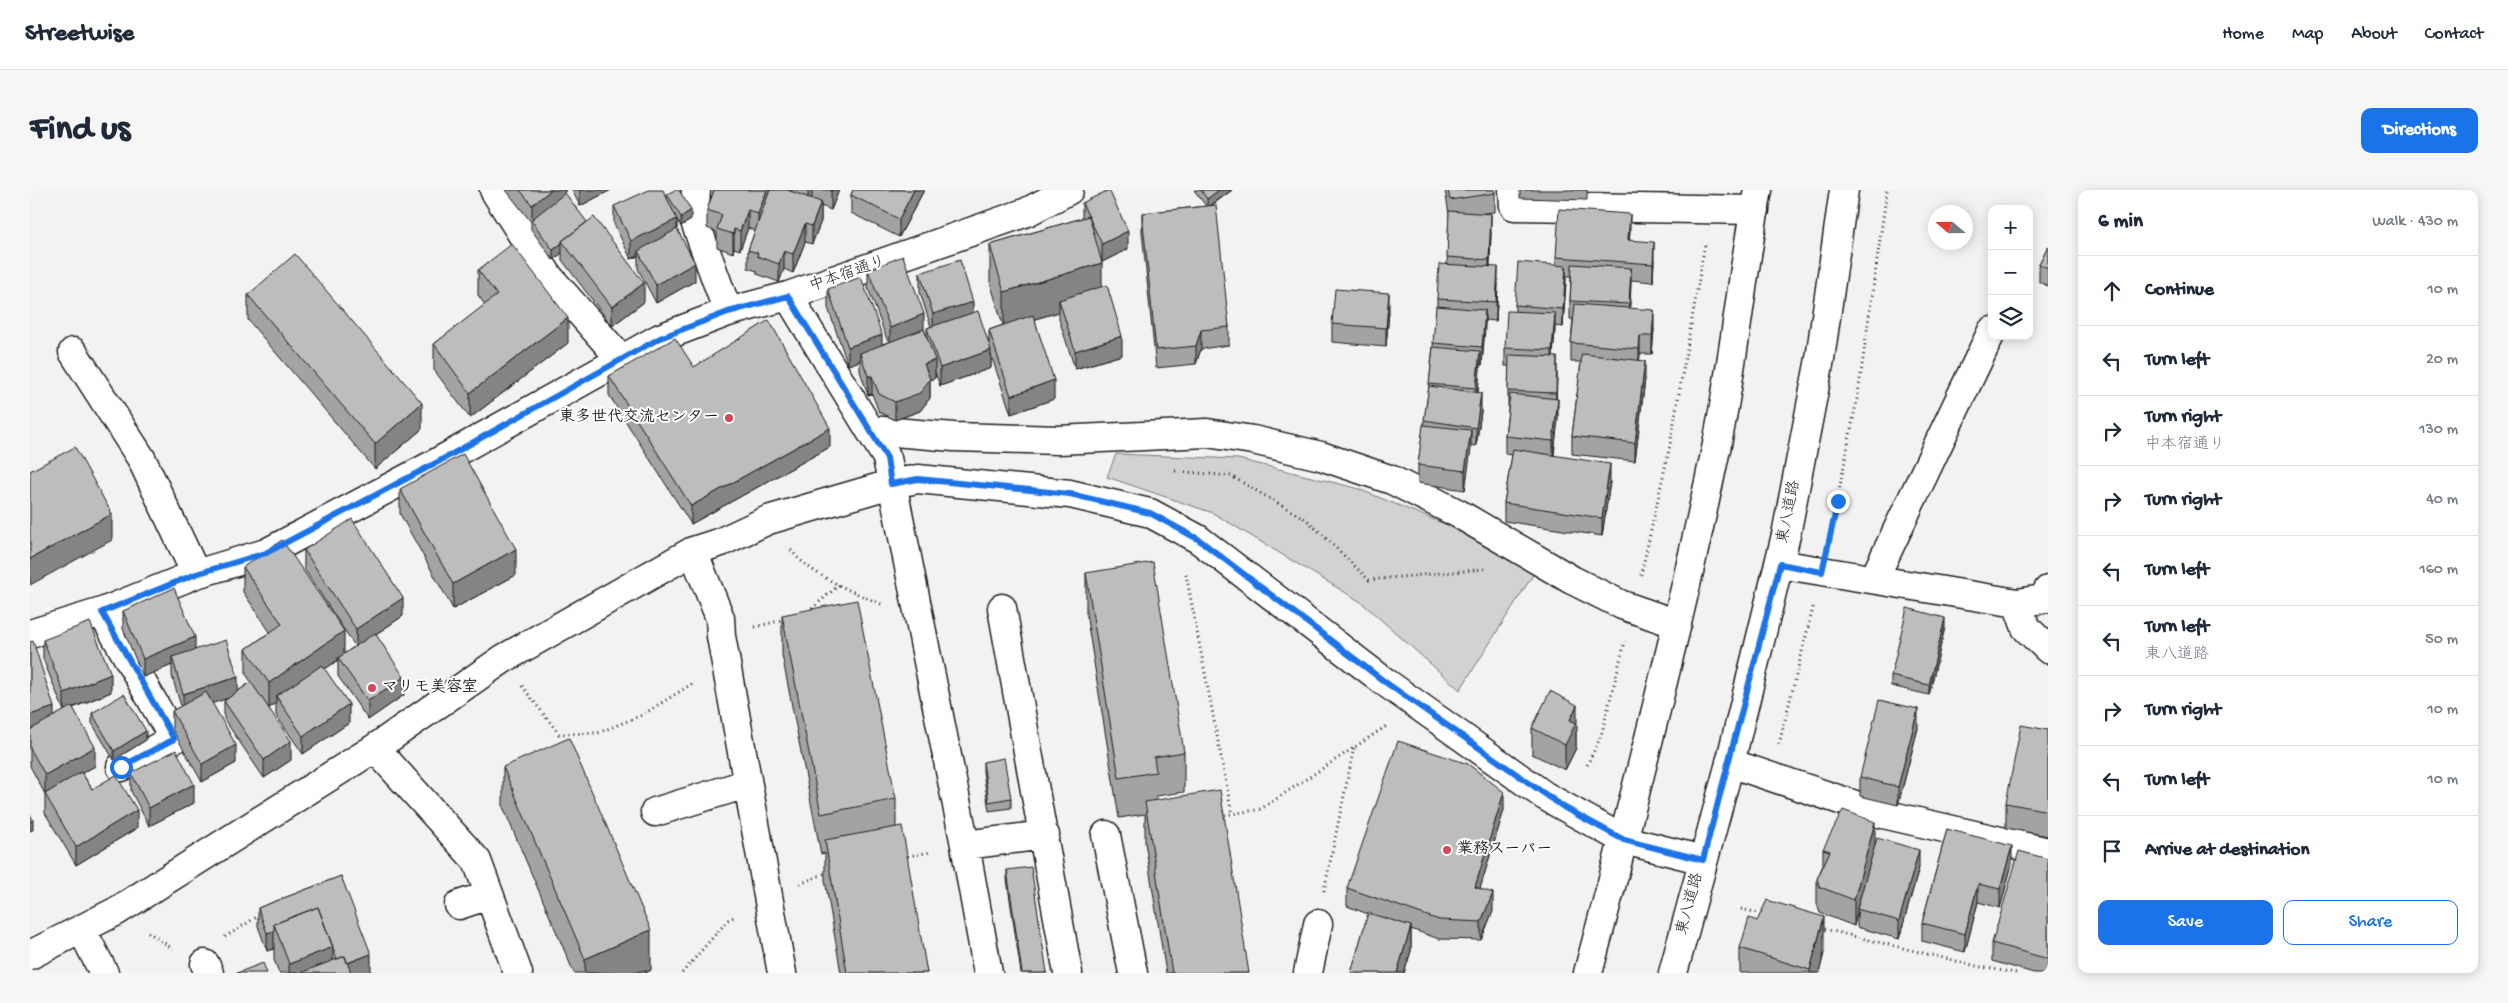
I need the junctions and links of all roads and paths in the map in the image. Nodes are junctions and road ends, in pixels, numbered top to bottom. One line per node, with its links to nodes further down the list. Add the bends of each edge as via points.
1 (494, 190): 13 (street, via 549,277)
2 (696, 190): 10 (street, via 694,219)
3 (1070, 190): 9 (street, 中本宿通り, via 1027,212)
4 (1513, 190): 8 (street, via 1514,206)
5 (1844, 190): 19 (street, 東八道路, via 1820,359)
6 (1887, 190): 22 (path, via 1858,394)
7 (1756, 200): 8 (street); 34 (street, via 1717,443)
8 (1710, 208): 30 (path, via 1670,445)
9 (788, 296): 10 (street, 中本宿通り); 14 (street)
10 (728, 312): 13 (street, 中本宿通り, via 660,338)
11 (1988, 339): 24 (street)
12 (73, 352): 23 (street, via 141,458)
13 (620, 358): 23 (street, 中本宿通り, via 436,463 266,553)
14 (870, 430): 16 (street, via 887,458); 30 (street, via 954,437 1058,440 1207,433 1321,456 1392,480 1459,514 1572,580)
15 (1173, 471): 21 (path, via 1231,476 1307,520 1369,580)
16 (891, 484): 17 (street); 51 (street, via 918,479 1070,494 1150,513 1198,539 1385,682 1545,796); 52 (street)
17 (768, 520): 18 (street, via 721,542); 25 (path, via 797,558)
18 (693, 550): 36 (street, via 720,618); 38 (street)
19 (1780, 564): 22 (street); 42 (street, 東八道路)
20 (1185, 566): 48 (path)
21 (1486, 569)
22 (1822, 572): 24 (street); 45 (path)
23 (196, 574): 31 (street, 中本宿通り)
24 (1874, 578): 27 (street)
25 (839, 586): 28 (path); 32 (path)
26 (2048, 590): 27 (street, via 2043,599)
27 (2017, 603): 37 (street, via 2026,628)
28 (888, 607)
29 (1002, 608): 49 (street)
30 (1633, 610): 34 (street); 43 (path, via 1601,736)
31 (102, 612): 35 (street, 中本宿通り); 44 (street, via 174,739)
32 (806, 614)
33 (787, 619): 36 (path)
34 (1677, 624): 51 (street)
35 (30, 634)
36 (721, 636): 39 (street)
37 (2048, 649)
38 (503, 659): 39 (path, via 559,734 598,732 642,715 699,678); 40 (street)
39 (726, 665): 46 (street)
40 (375, 748): 55 (street, via 477,861); 58 (street)
41 (1354, 748): 61 (path)
42 (1730, 763): 45 (street); 54 (street, 東八道路)
43 (1587, 765)
44 (121, 767)
45 (1771, 777): 53 (street, via 1879,813)
46 (746, 784): 47 (street); 69 (street)
47 (655, 812)
48 (1232, 814)
49 (1045, 835): 52 (street); 71 (street)
50 (1106, 836): 72 (street)
51 (1624, 840): 54 (street); 74 (street)
52 (965, 845): 70 (street)
53 (2048, 852)
54 (1703, 860): 75 (street, 東八道路)
55 (489, 895): 56 (street); 68 (street)
56 (459, 905)
57 (1741, 909): 60 (path)
58 (117, 911): 63 (street); 66 (path)
59 (268, 911): 64 (path)
60 (1768, 916)
61 (1318, 924): 73 (street)
62 (1814, 927): 76 (path)
63 (82, 930): 65 (street); 67 (street)
64 (220, 940)
65 (30, 955)
66 (207, 969)
67 (104, 973)
68 (518, 973)
69 (782, 973)
70 (988, 973)
71 (1068, 973)
72 (1133, 973)
73 (1308, 973)
74 (1588, 973)
75 (1673, 973)
76 (2016, 973)

